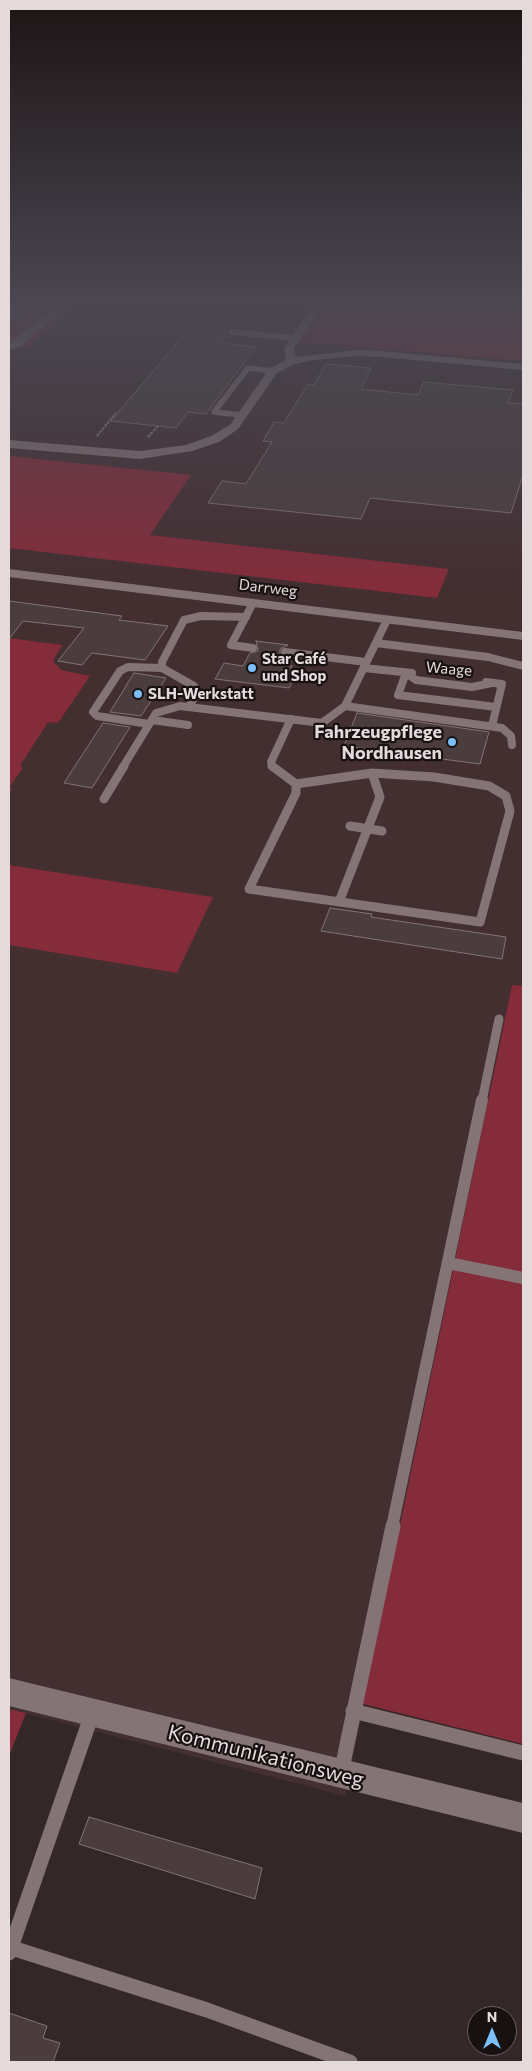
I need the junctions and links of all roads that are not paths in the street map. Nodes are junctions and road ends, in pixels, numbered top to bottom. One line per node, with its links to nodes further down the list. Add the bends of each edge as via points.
1 (226, 397): 3 (lane, via 214,412)
2 (255, 397): 3 (street)
3 (242, 415): 4 (street, via 234,427 215,439 166,452 108,454)
4 (9, 444)
5 (9, 573): 6 (street, Darrweg)
6 (253, 603): 7 (lane); 8 (street, Darrweg)
7 (246, 617): 11 (lane, via 231,646); 15 (lane, via 201,616 184,620)
8 (388, 620): 9 (street, Darrweg); 10 (lane)
9 (523, 636)
10 (376, 643): 13 (lane); 14 (lane, via 488,657)
11 (252, 648)
12 (285, 652): 13 (lane, Waage)
13 (365, 665): 16 (lane, Waage); 17 (lane)
14 (523, 666)
15 (162, 668): 18 (lane, via 194,686 196,694); 21 (lane, via 128,667 120,671 93,712 97,716)
16 (406, 672): 19 (lane, via 398,695); 19 (lane, Waage, via 416,680 472,687 502,684)
17 (345, 706): 20 (lane, via 322,723); 23 (lane)
18 (189, 707): 20 (lane); 21 (lane, via 180,706 156,713)
19 (496, 707): 23 (lane)
20 (291, 719): 26 (lane, via 271,762 273,768)
21 (151, 722): 22 (lane); 27 (lane)
22 (188, 725)
23 (492, 726): 24 (lane, via 502,728 511,736)
24 (512, 745)
25 (372, 773): 26 (lane); 29 (lane, via 380,797); 31 (lane, via 434,777 489,786 506,796 510,810 480,922)
26 (296, 784): 31 (lane, via 296,794 249,889)
27 (104, 799)
28 (350, 826): 29 (lane)
29 (367, 829): 30 (lane); 31 (lane)
30 (382, 831)
31 (339, 902)
32 (499, 1020): 33 (lane)
33 (448, 1263): 34 (lane); 36 (lane)
34 (523, 1278)
35 (9, 1692): 37 (street, Kommunikationsweg)
36 (353, 1711): 38 (lane); 39 (lane)
37 (92, 1714): 39 (street, Kommunikationsweg); 41 (lane)
38 (523, 1753)
39 (341, 1774): 40 (street, Kommunikationsweg)
40 (523, 1818)
41 (10, 1951): 42 (lane, via 207,2010)
42 (350, 2062)

